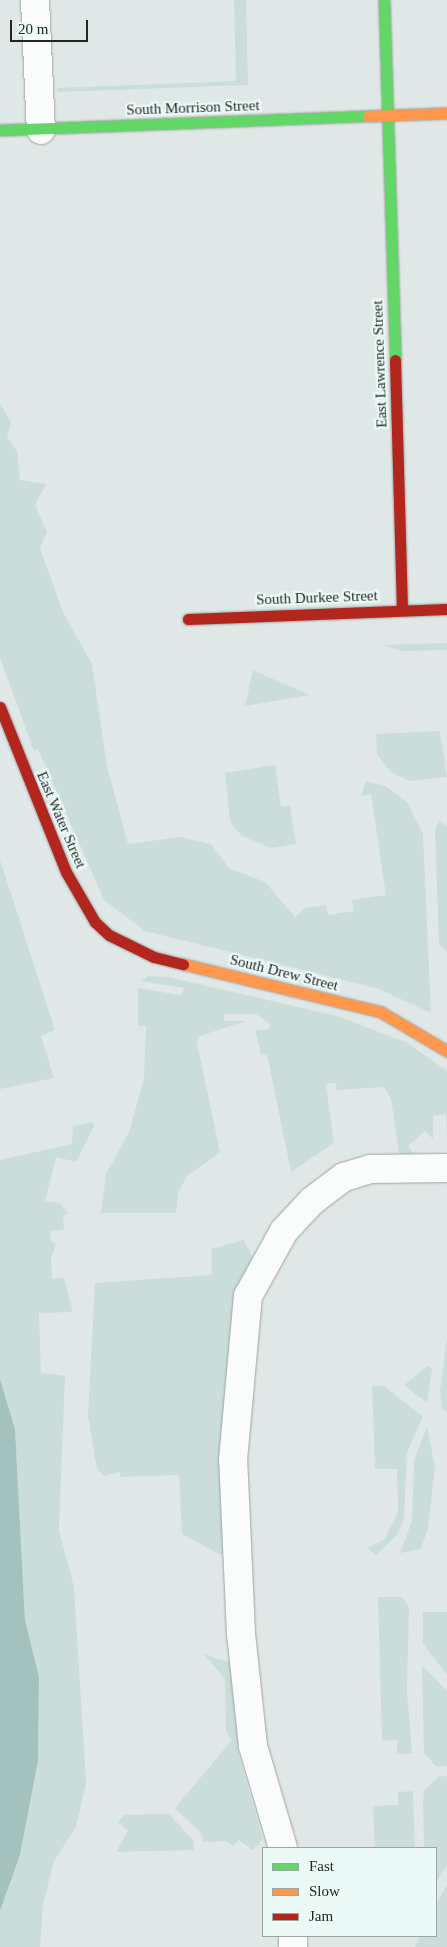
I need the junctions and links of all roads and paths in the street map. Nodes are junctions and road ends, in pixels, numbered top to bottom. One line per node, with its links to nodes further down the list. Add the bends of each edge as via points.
1 (35, 0): 6 (street)
2 (384, 0): 4 (street, East Lawrence Street)
3 (446, 113): 4 (street)
4 (387, 117): 6 (street, South Morrison Street); 8 (street, East Lawrence Street)
5 (0, 130): 6 (street, South Morrison Street)
6 (41, 130)
7 (447, 609): 8 (street, South Durkee Street)
8 (402, 610): 9 (street, South Durkee Street)
9 (188, 619)
10 (0, 707): 11 (street, East Water Street, via 66,872 95,922)
11 (109, 935): 12 (street, South Drew Street, via 154,957 381,1012)
12 (447, 1051)
13 (447, 1168): 14 (street, via 371,1169 344,1177 298,1215 266,1259 248,1296 233,1460 241,1633 253,1746)
14 (283, 1847)

